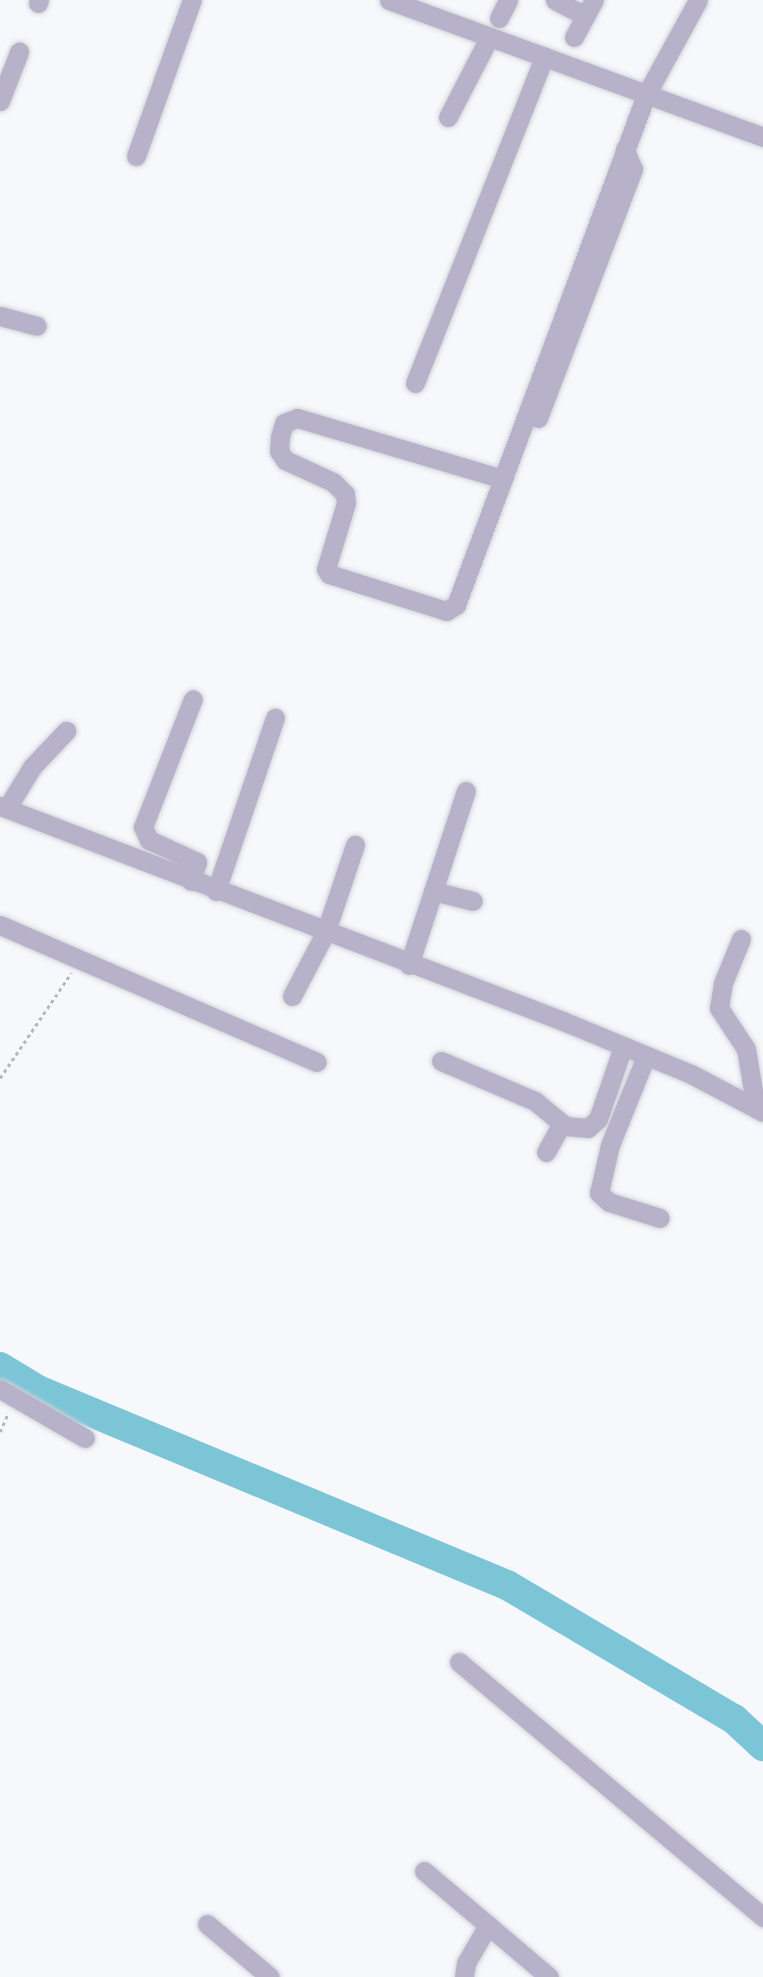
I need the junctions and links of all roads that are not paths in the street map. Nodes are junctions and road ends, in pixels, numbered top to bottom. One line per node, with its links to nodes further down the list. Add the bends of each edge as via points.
1 (192, 0): 18 (street)
2 (390, 0): 6 (street)
3 (508, 0): 8 (street)
4 (555, 0): 7 (street)
5 (698, 0): 13 (street)
6 (412, 4): 10 (street)
7 (589, 8): 9 (street)
8 (499, 18)
9 (574, 37)
10 (489, 38): 12 (street); 15 (street)
11 (19, 52): 14 (street)
12 (544, 57): 13 (street); 21 (street)
13 (646, 95): 16 (street); 17 (street)
14 (0, 101)
15 (448, 117)
16 (763, 137)
17 (625, 150): 22 (street, via 633,169); 23 (street)
18 (135, 156)
19 (0, 316): 20 (street)
20 (37, 326)
21 (415, 383)
22 (536, 422)
23 (503, 479): 23 (street, via 297,418 284,423 280,437 279,451 285,460 333,482 345,494 326,569 329,574 446,611 464,590)
24 (193, 699): 30 (street, via 143,827 149,840 197,862)
25 (275, 718): 31 (street)
26 (66, 731): 28 (street)
27 (466, 791): 32 (street)
28 (3, 807): 30 (street)
29 (355, 845): 35 (street)
30 (191, 881): 31 (street)
31 (216, 891): 35 (street)
32 (433, 891): 33 (street); 37 (street)
33 (473, 901)
34 (0, 925): 42 (street)
35 (326, 931): 37 (street); 38 (street)
36 (741, 939): 43 (street, via 723,983 719,1009 746,1049)
37 (409, 965): 39 (street)
38 (292, 996)
39 (623, 1047): 40 (street); 44 (street, via 594,1125 577,1128)
40 (646, 1056): 43 (street); 46 (street, via 610,1145 599,1194 609,1202)
41 (441, 1061): 44 (street, via 535,1101)
42 (317, 1062)
43 (760, 1110)
44 (562, 1123): 45 (street)
45 (546, 1152)
46 (660, 1218)
47 (0, 1389): 48 (street)
48 (85, 1438)
49 (459, 1662): 51 (street)
50 (424, 1871): 53 (street)
51 (763, 1917)
52 (207, 1924): 54 (street)
53 (488, 1925): 55 (street, via 466,1963); 56 (street)
54 (270, 1977)
55 (464, 1977)
56 (550, 1977)

